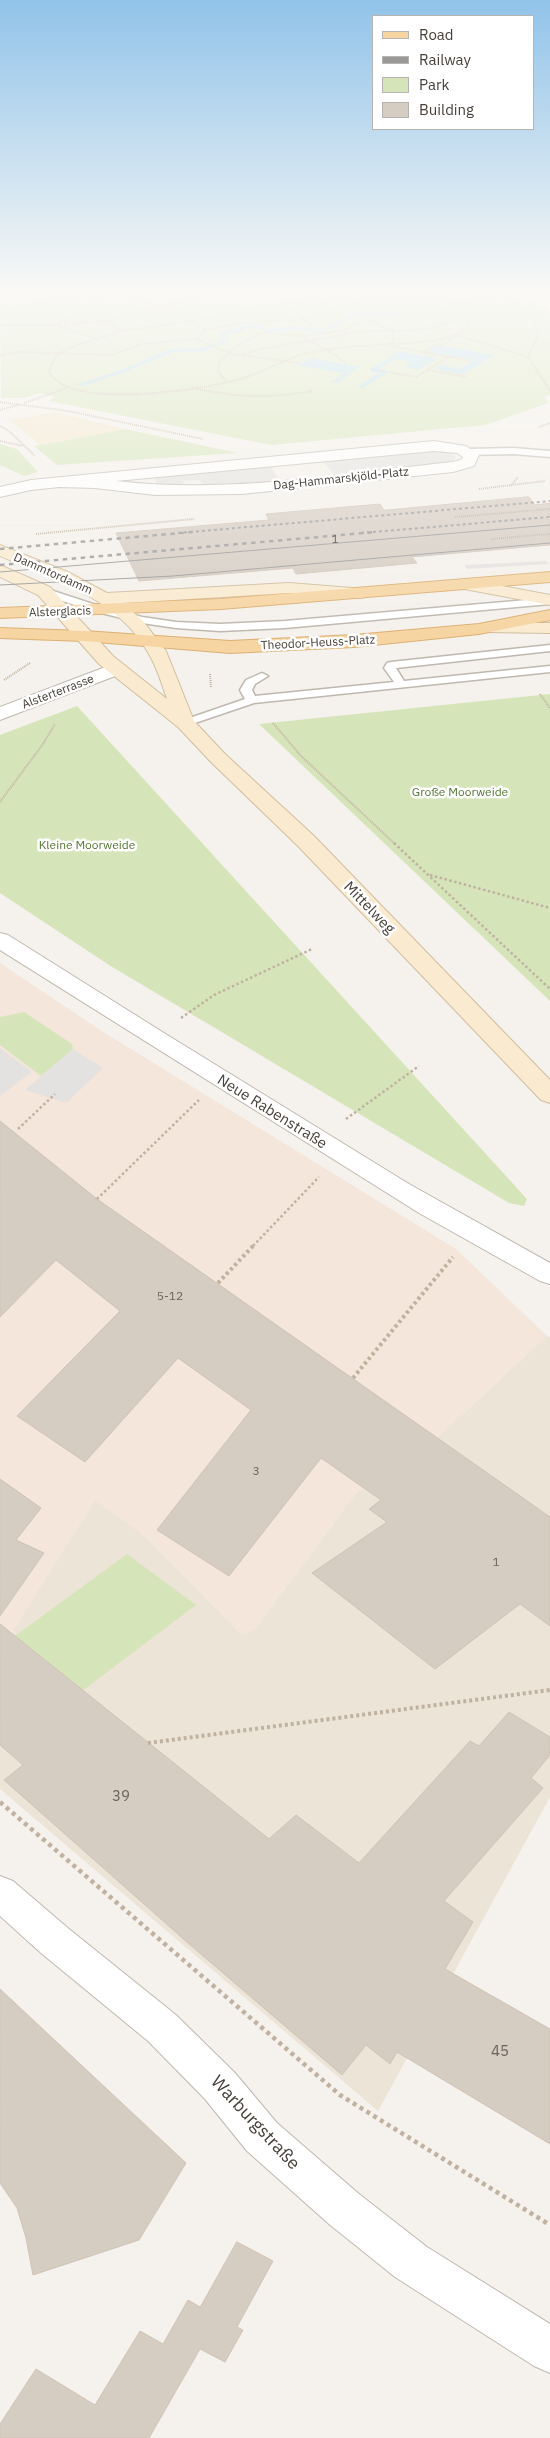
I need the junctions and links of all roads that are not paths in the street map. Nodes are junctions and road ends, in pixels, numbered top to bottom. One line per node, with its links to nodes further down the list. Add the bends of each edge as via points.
1 (468, 452): 2 (lane); 3 (street, Dag-Hammarskjöld-Platz, via 434,446); 3 (street, Dag-Hammarskjöld-Platz, via 472,455 468,463 453,467 242,489 155,490)
2 (550, 454)
3 (60, 482): 4 (street, Dag-Hammarskjöld-Platz)
4 (0, 492)
5 (0, 550): 13 (street, Dammtordamm)
6 (0, 570): 9 (street, Dammtordamm)
7 (550, 582): 8 (main road); 11 (lane, Theodor-Heuss-Platz)
8 (465, 584): 10 (main road); 11 (street)
9 (44, 591): 13 (lane, Dammtordamm); 15 (street, Dammtordamm)
10 (359, 593): 13 (street, via 289,588 127,598); 17 (main road)
11 (532, 597): 12 (street); 14 (lane, Theodor-Heuss-Platz)
12 (550, 601): 14 (lane, Theodor-Heuss-Platz)
13 (102, 604): 15 (main road, Alsterglacis); 17 (main road, Alsterglacis)
14 (489, 605): 17 (lane, Theodor-Heuss-Platz, via 228,627 183,625)
15 (64, 612): 16 (main road, Alsterglacis); 22 (street, Dammtordamm)
16 (0, 613)
17 (125, 614): 23 (street)
18 (550, 614): 19 (main road, Theodor-Heuss-Platz)
19 (491, 628): 20 (street); 23 (main road, Theodor-Heuss-Platz, via 294,645 230,647)
20 (550, 628)
21 (0, 633): 22 (main road, Alsterglacis)
22 (84, 636): 23 (main road, Theodor-Heuss-Platz); 25 (street, Mittelweg)
23 (151, 642): 31 (street, Mittelweg, via 167,673)
24 (550, 648): 28 (lane, via 392,665 390,668)
25 (116, 669): 30 (street, Alsterterrasse); 31 (street, Mittelweg)
26 (550, 669): 28 (lane)
27 (262, 676): 29 (lane, via 250,682 246,690)
28 (401, 684): 29 (lane, via 272,694)
29 (252, 700): 31 (lane)
30 (0, 714)
31 (185, 723): 33 (street, Mittelweg, via 306,841)
32 (0, 940): 34 (street, Neue Rabenstraße, via 344,1157 472,1234)
33 (550, 1095)
34 (550, 1275)
35 (0, 1892): 36 (street, Warburgstraße, via 162,2028 220,2086 262,2137 344,2209 411,2262)
36 (550, 2350)

